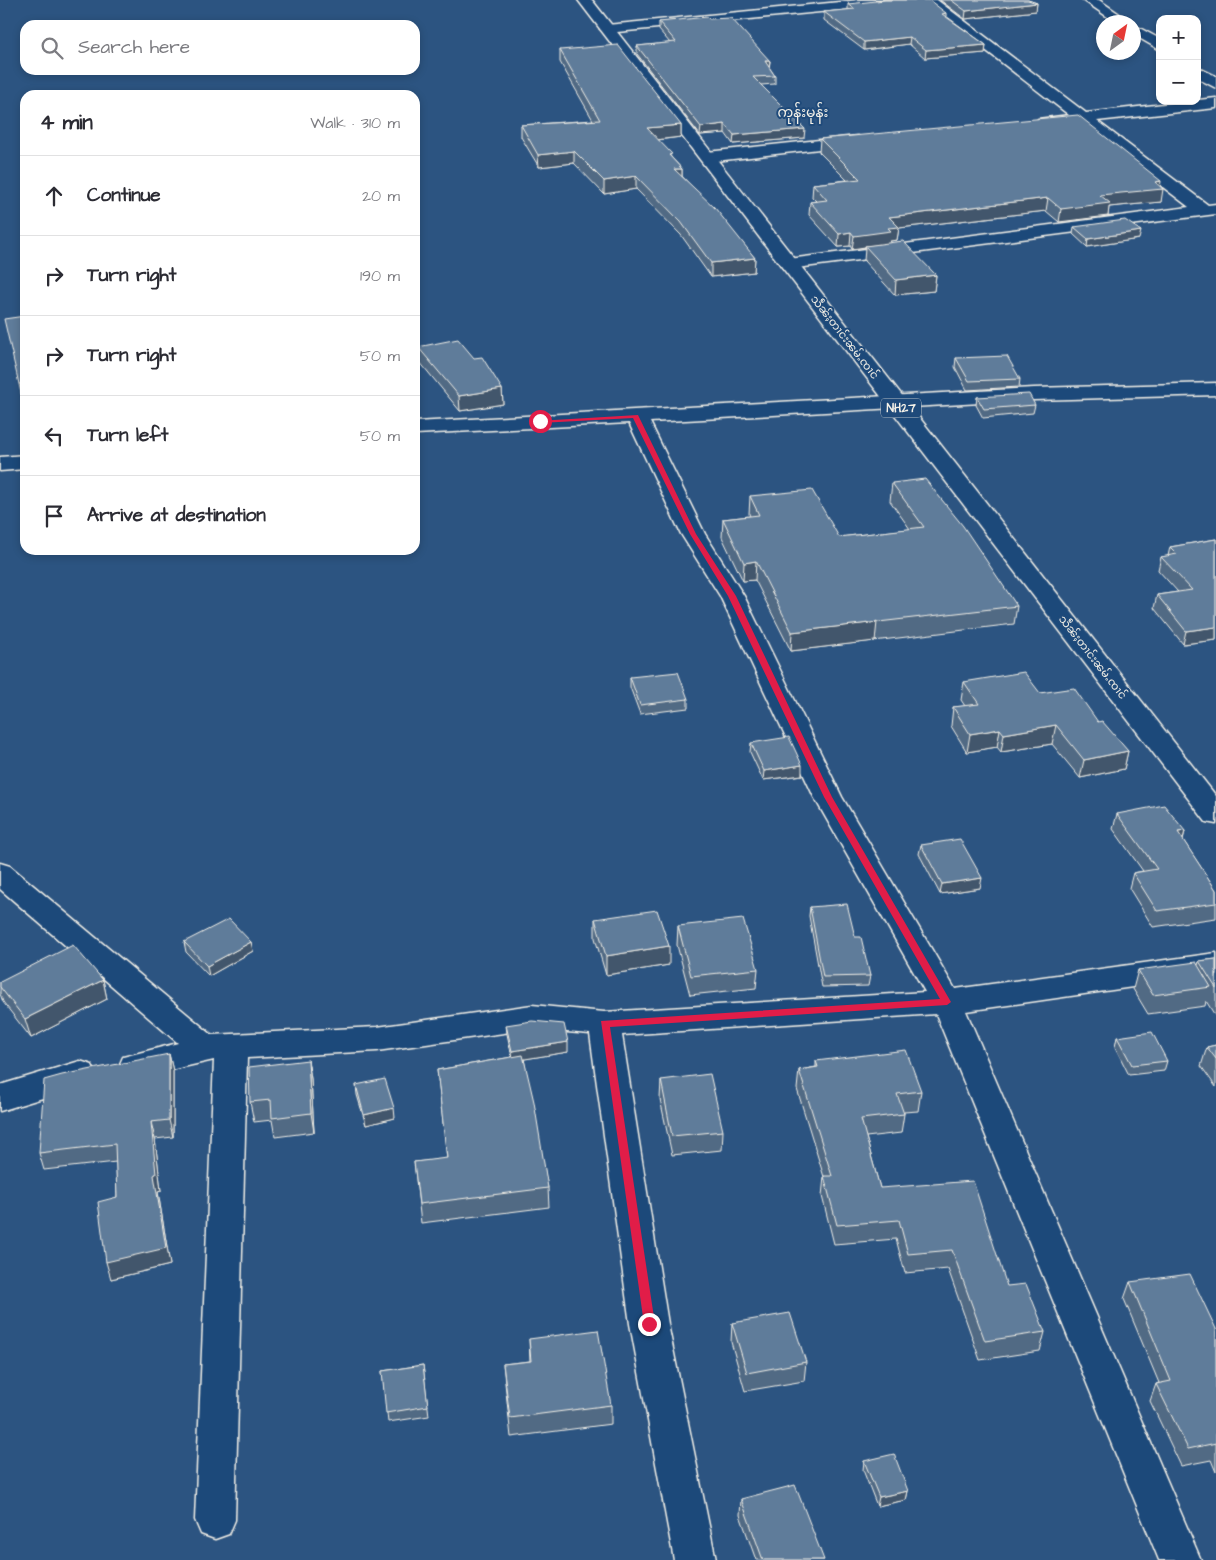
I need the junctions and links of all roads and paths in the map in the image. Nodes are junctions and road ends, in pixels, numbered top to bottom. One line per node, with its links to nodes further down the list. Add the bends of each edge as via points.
1 (585, 0): 6 (main road, သဵၼ်ႈတၢင်းၼမ်ႉၸၢင် / NH27)
2 (902, 0): 6 (main road)
3 (928, 0): 12 (main road)
4 (1090, 0): 5 (main road)
5 (1113, 15)
6 (607, 29): 15 (main road, သဵၼ်ႈတၢင်းၼမ်ႉၸၢင် / NH27)
7 (1141, 34): 8 (main road)
8 (1156, 43)
9 (1201, 74): 10 (main road)
10 (1216, 84)
11 (1216, 103): 12 (main road)
12 (1085, 117): 13 (main road); 16 (main road)
13 (1027, 123)
14 (872, 140): 15 (main road)
15 (707, 157): 17 (main road, သဵၼ်ႈတၢင်းၼမ်ႉၸၢင် / NH27)
16 (1211, 210): 17 (main road)
17 (789, 264): 19 (main road, သဵၼ်ႈတၢင်းၼမ်ႉၸၢင် / NH27)
18 (1212, 393): 19 (main road, via 1034,394)
19 (897, 403): 20 (main road); 24 (main road, သဵၼ်ႈတၢင်းၼမ်ႉၸၢင် / NH27)
20 (636, 416): 21 (main road); 27 (main road, via 693,534 732,596 828,797)
21 (420, 428)
22 (20, 462): 23 (main road)
23 (0, 464)
24 (1216, 815)
25 (0, 873): 29 (main road)
26 (1216, 964): 27 (main road)
27 (947, 1002): 28 (main road); 33 (main road)
28 (604, 1024): 29 (main road, via 532,1016 377,1039); 32 (main road, via 649,1324)
29 (218, 1047): 30 (main road, via 135,1066 66,1077); 31 (main road)
30 (0, 1098)
31 (215, 1520)
32 (695, 1560)
33 (1180, 1560)

